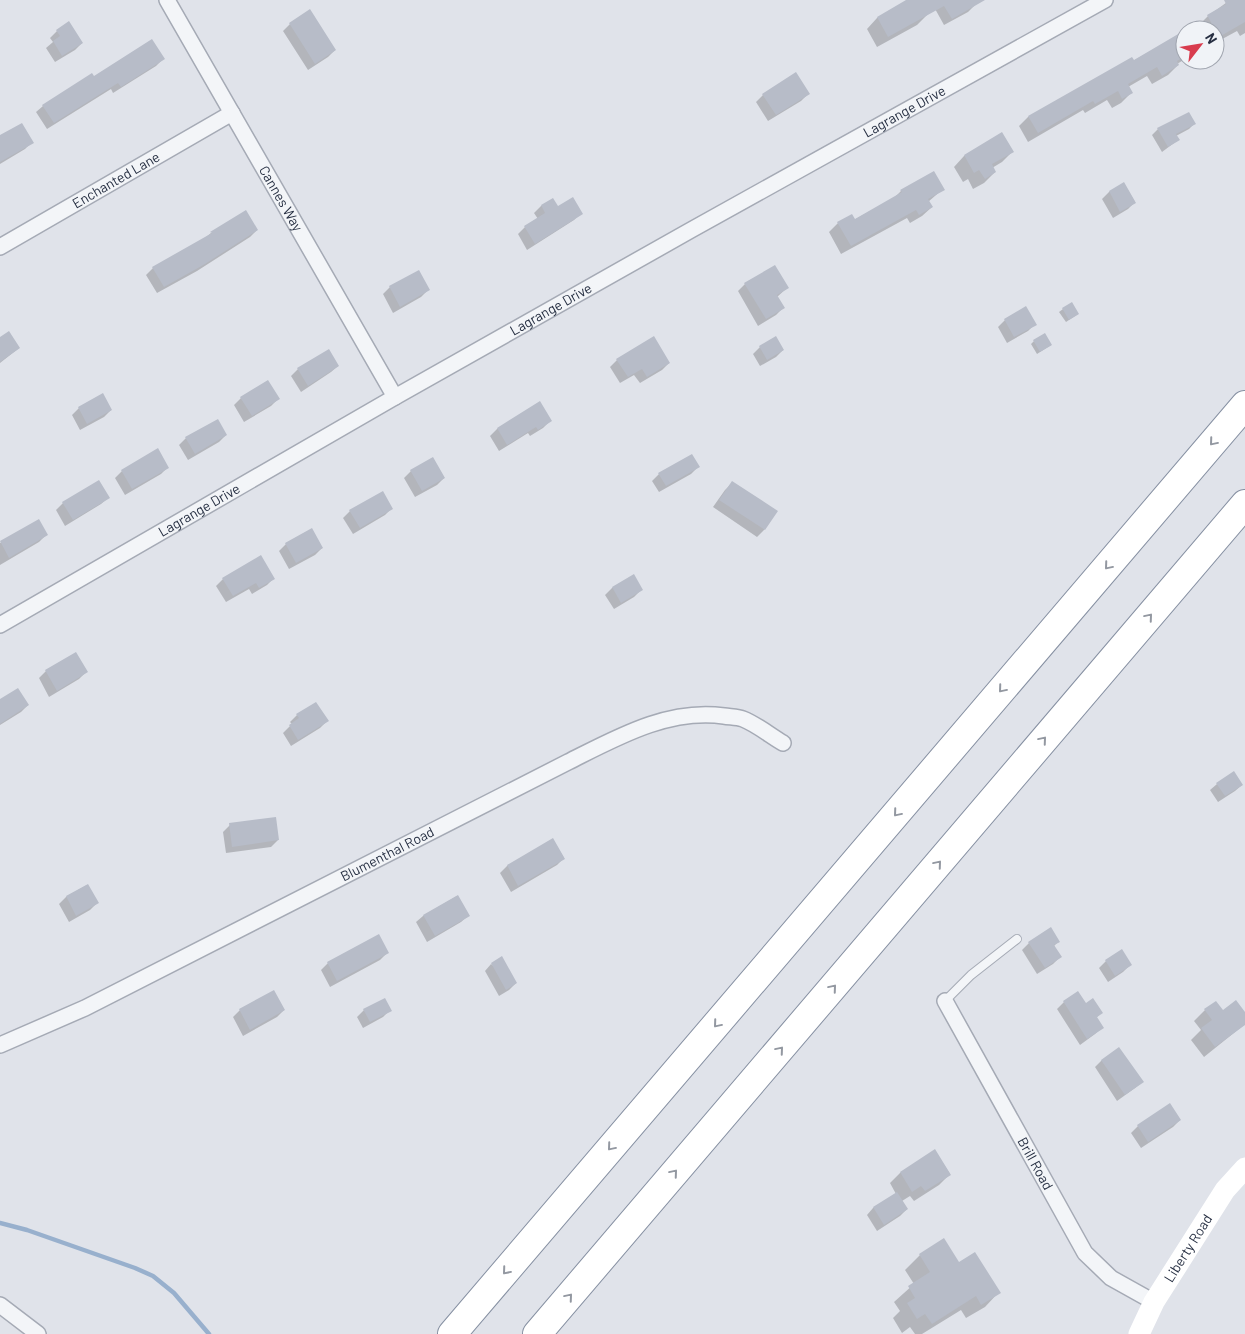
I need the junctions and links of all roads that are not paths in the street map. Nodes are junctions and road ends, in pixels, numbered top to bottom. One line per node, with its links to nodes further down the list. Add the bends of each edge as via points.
1 (167, 0): 3 (street, Cannes Way)
2 (1105, 0): 5 (street, Lagrange Drive)
3 (232, 113): 4 (street, Enchanted Lane); 5 (street, Cannes Way)
4 (0, 246)
5 (395, 397): 8 (street, Lagrange Drive)
6 (1245, 405): 17 (highway, one-way to 17)
7 (1245, 504): 18 (highway, one-way to 7)
8 (0, 624)
9 (783, 743): 12 (street, Blumenthal Road, via 743,719 718,715 673,718 636,729 85,1008)
10 (1016, 939): 11 (lane)
11 (945, 1001): 14 (street, Brill Road, via 1085,1253 1111,1278)
12 (0, 1045)
13 (1245, 1168): 14 (street, Liberty Road, via 1225,1190)
14 (1154, 1302): 19 (street, Liberty Road)
15 (0, 1305): 16 (street)
16 (38, 1334)
17 (452, 1334)
18 (537, 1334)
19 (1139, 1334)

